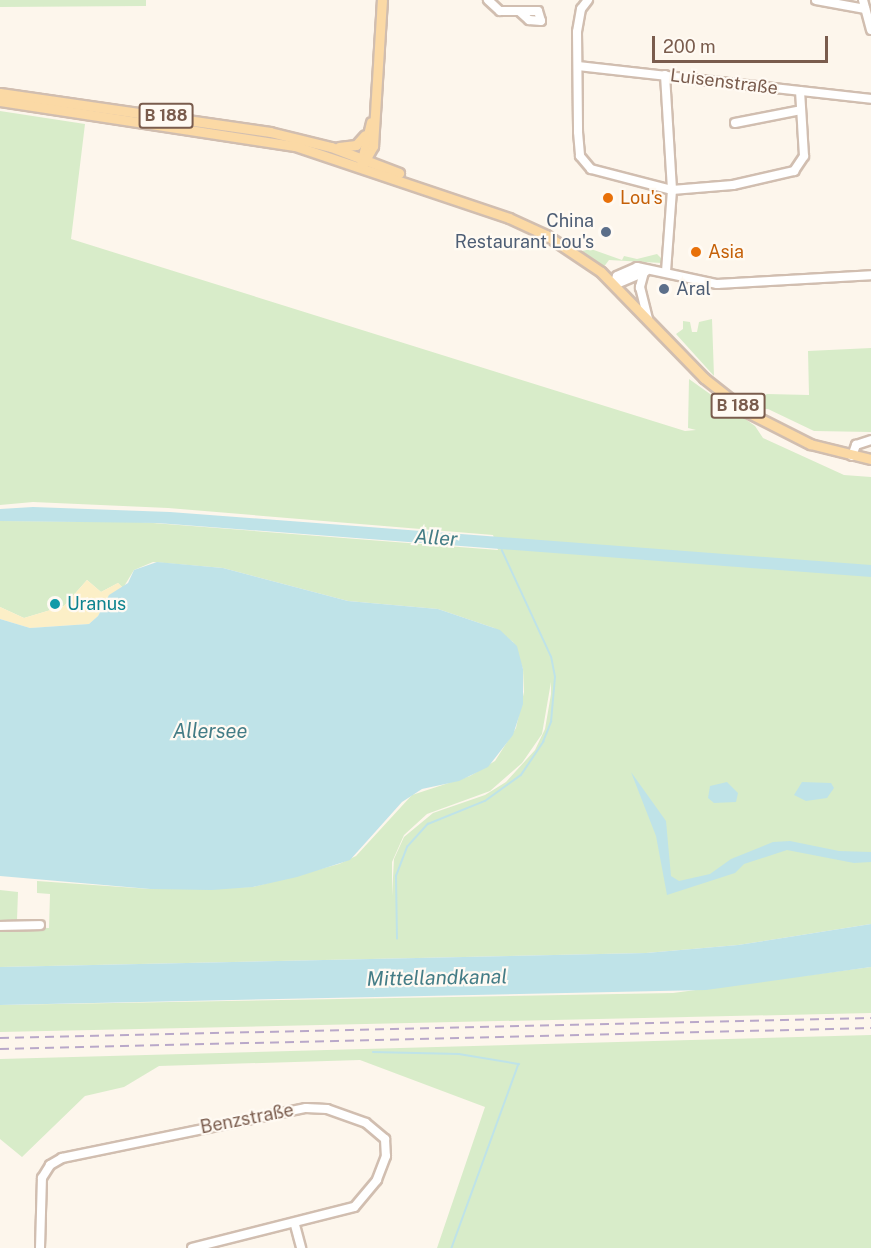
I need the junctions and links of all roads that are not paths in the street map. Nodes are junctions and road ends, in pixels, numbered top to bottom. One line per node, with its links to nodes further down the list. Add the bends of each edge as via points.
1 (382, 0): 15 (main road)
2 (488, 0): 7 (street, via 500,11)
3 (588, 0): 9 (street, via 578,19)
4 (816, 0): 6 (street)
5 (863, 0): 6 (street)
6 (865, 9): 8 (street)
7 (519, 11)
8 (871, 30)
9 (578, 66): 10 (street, Luisenstraße); 23 (street, via 578,132 584,162 591,169)
10 (665, 75): 11 (street, Luisenstraße); 23 (street)
11 (800, 91): 13 (street, Luisenstraße); 16 (street)
12 (0, 93): 20 (main road, B 188, via 244,127)
13 (871, 99)
14 (0, 101): 21 (main road, B 188, via 270,140 349,161)
15 (376, 109): 18 (main road); 19 (main road)
16 (801, 110): 17 (street); 23 (street, via 804,156 794,171 733,185)
17 (735, 123)
18 (370, 127): 20 (main road, via 356,145); 21 (main road)
19 (373, 146): 21 (main road); 22 (main road)
20 (331, 147): 21 (main road, B 188)
21 (363, 161): 22 (main road, B 188); 24 (main road)
22 (390, 169): 24 (main road, B 188)
23 (672, 190): 27 (street)
24 (479, 207): 29 (main road, B 188, via 529,226 581,256)
25 (655, 269): 26 (street); 27 (street); 29 (street, via 630,269 617,276)
26 (644, 272): 29 (street); 30 (street, via 640,287)
27 (666, 272): 28 (street, via 717,284)
28 (871, 275)
29 (614, 285): 30 (main road, B 188)
30 (648, 319): 32 (main road, B 188, via 704,378 747,412 791,436)
31 (871, 440): 32 (street, via 856,445)
32 (852, 456): 33 (main road, B 188)
33 (871, 459)
34 (40, 925): 35 (street)
35 (0, 926)
36 (295, 1225): 37 (street, Benzstraße, via 351,1208 371,1191 387,1149 385,1139 375,1127 327,1109 306,1108 59,1159 42,1178); 38 (street, Benzstraße); 39 (street)
37 (40, 1248)
38 (192, 1248)
39 (300, 1248)

